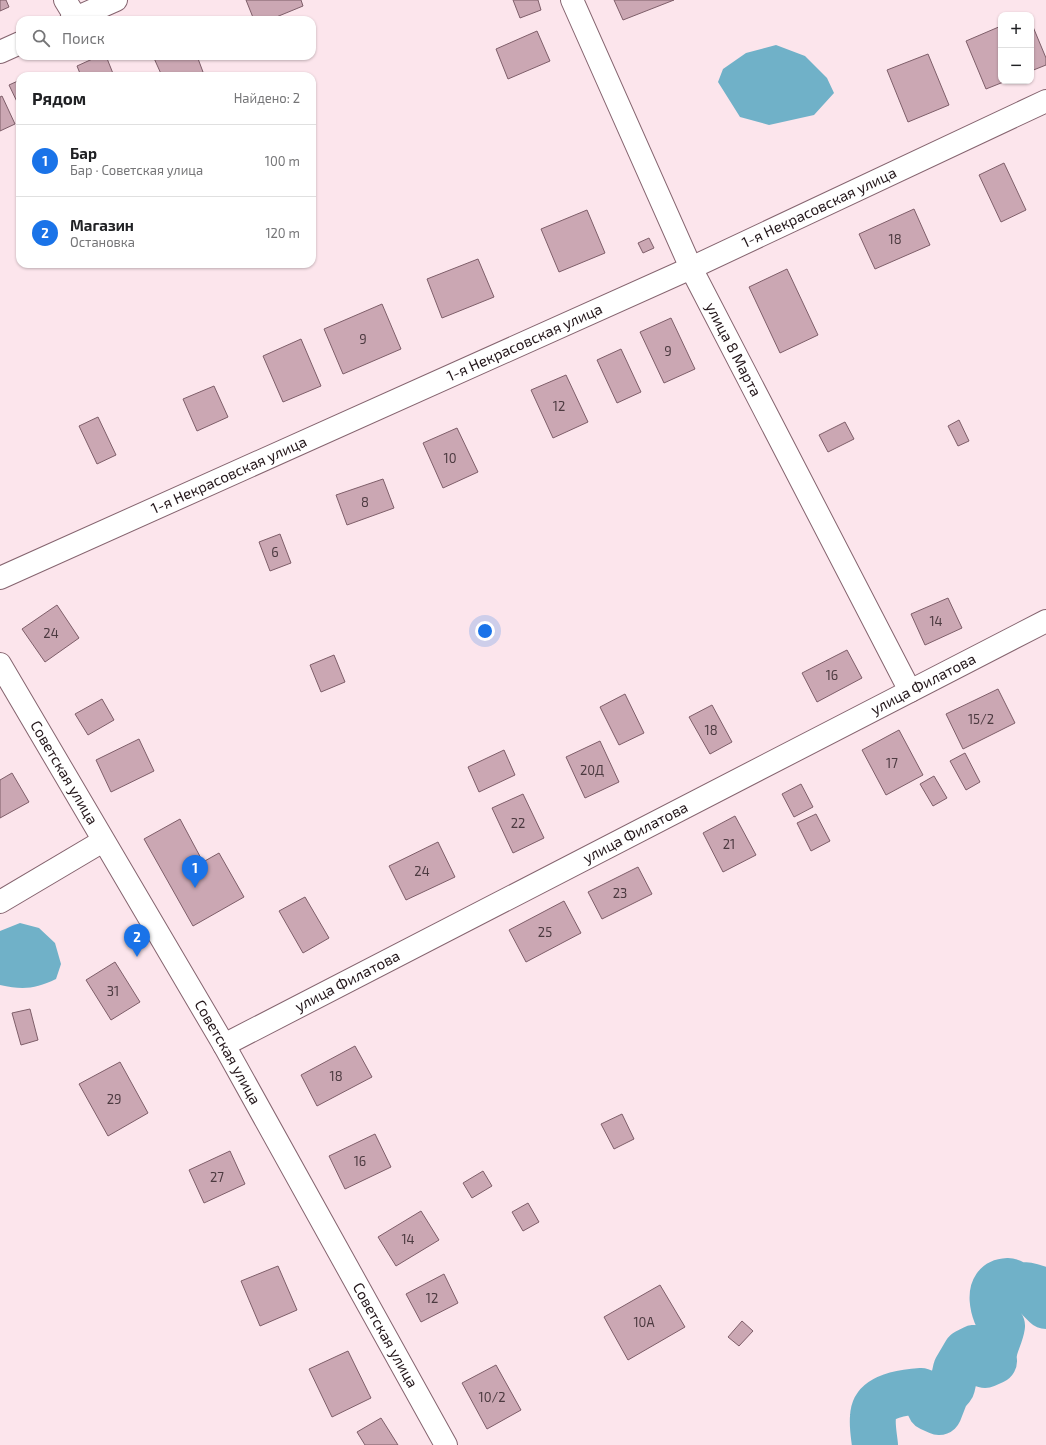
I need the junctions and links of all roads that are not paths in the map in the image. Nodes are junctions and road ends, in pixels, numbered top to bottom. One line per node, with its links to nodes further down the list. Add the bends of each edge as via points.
1 (116, 0): 3 (street)
2 (572, 0): 7 (street, улица 8 Марта)
3 (71, 13)
4 (16, 45): 5 (street)
5 (0, 52)
6 (1046, 101): 7 (street, 1-я Некрасовская улица)
7 (691, 268): 8 (street, 1-я Некрасовская улица); 11 (street, улица 8 Марта)
8 (0, 578)
9 (1046, 621): 11 (street, улица Филатова)
10 (0, 664): 12 (street, Советская улица)
11 (910, 691): 14 (street, улица Филатова)
12 (103, 841): 13 (street); 14 (street, Советская улица)
13 (0, 902)
14 (224, 1045): 15 (street, Советская улица)
15 (446, 1445)

